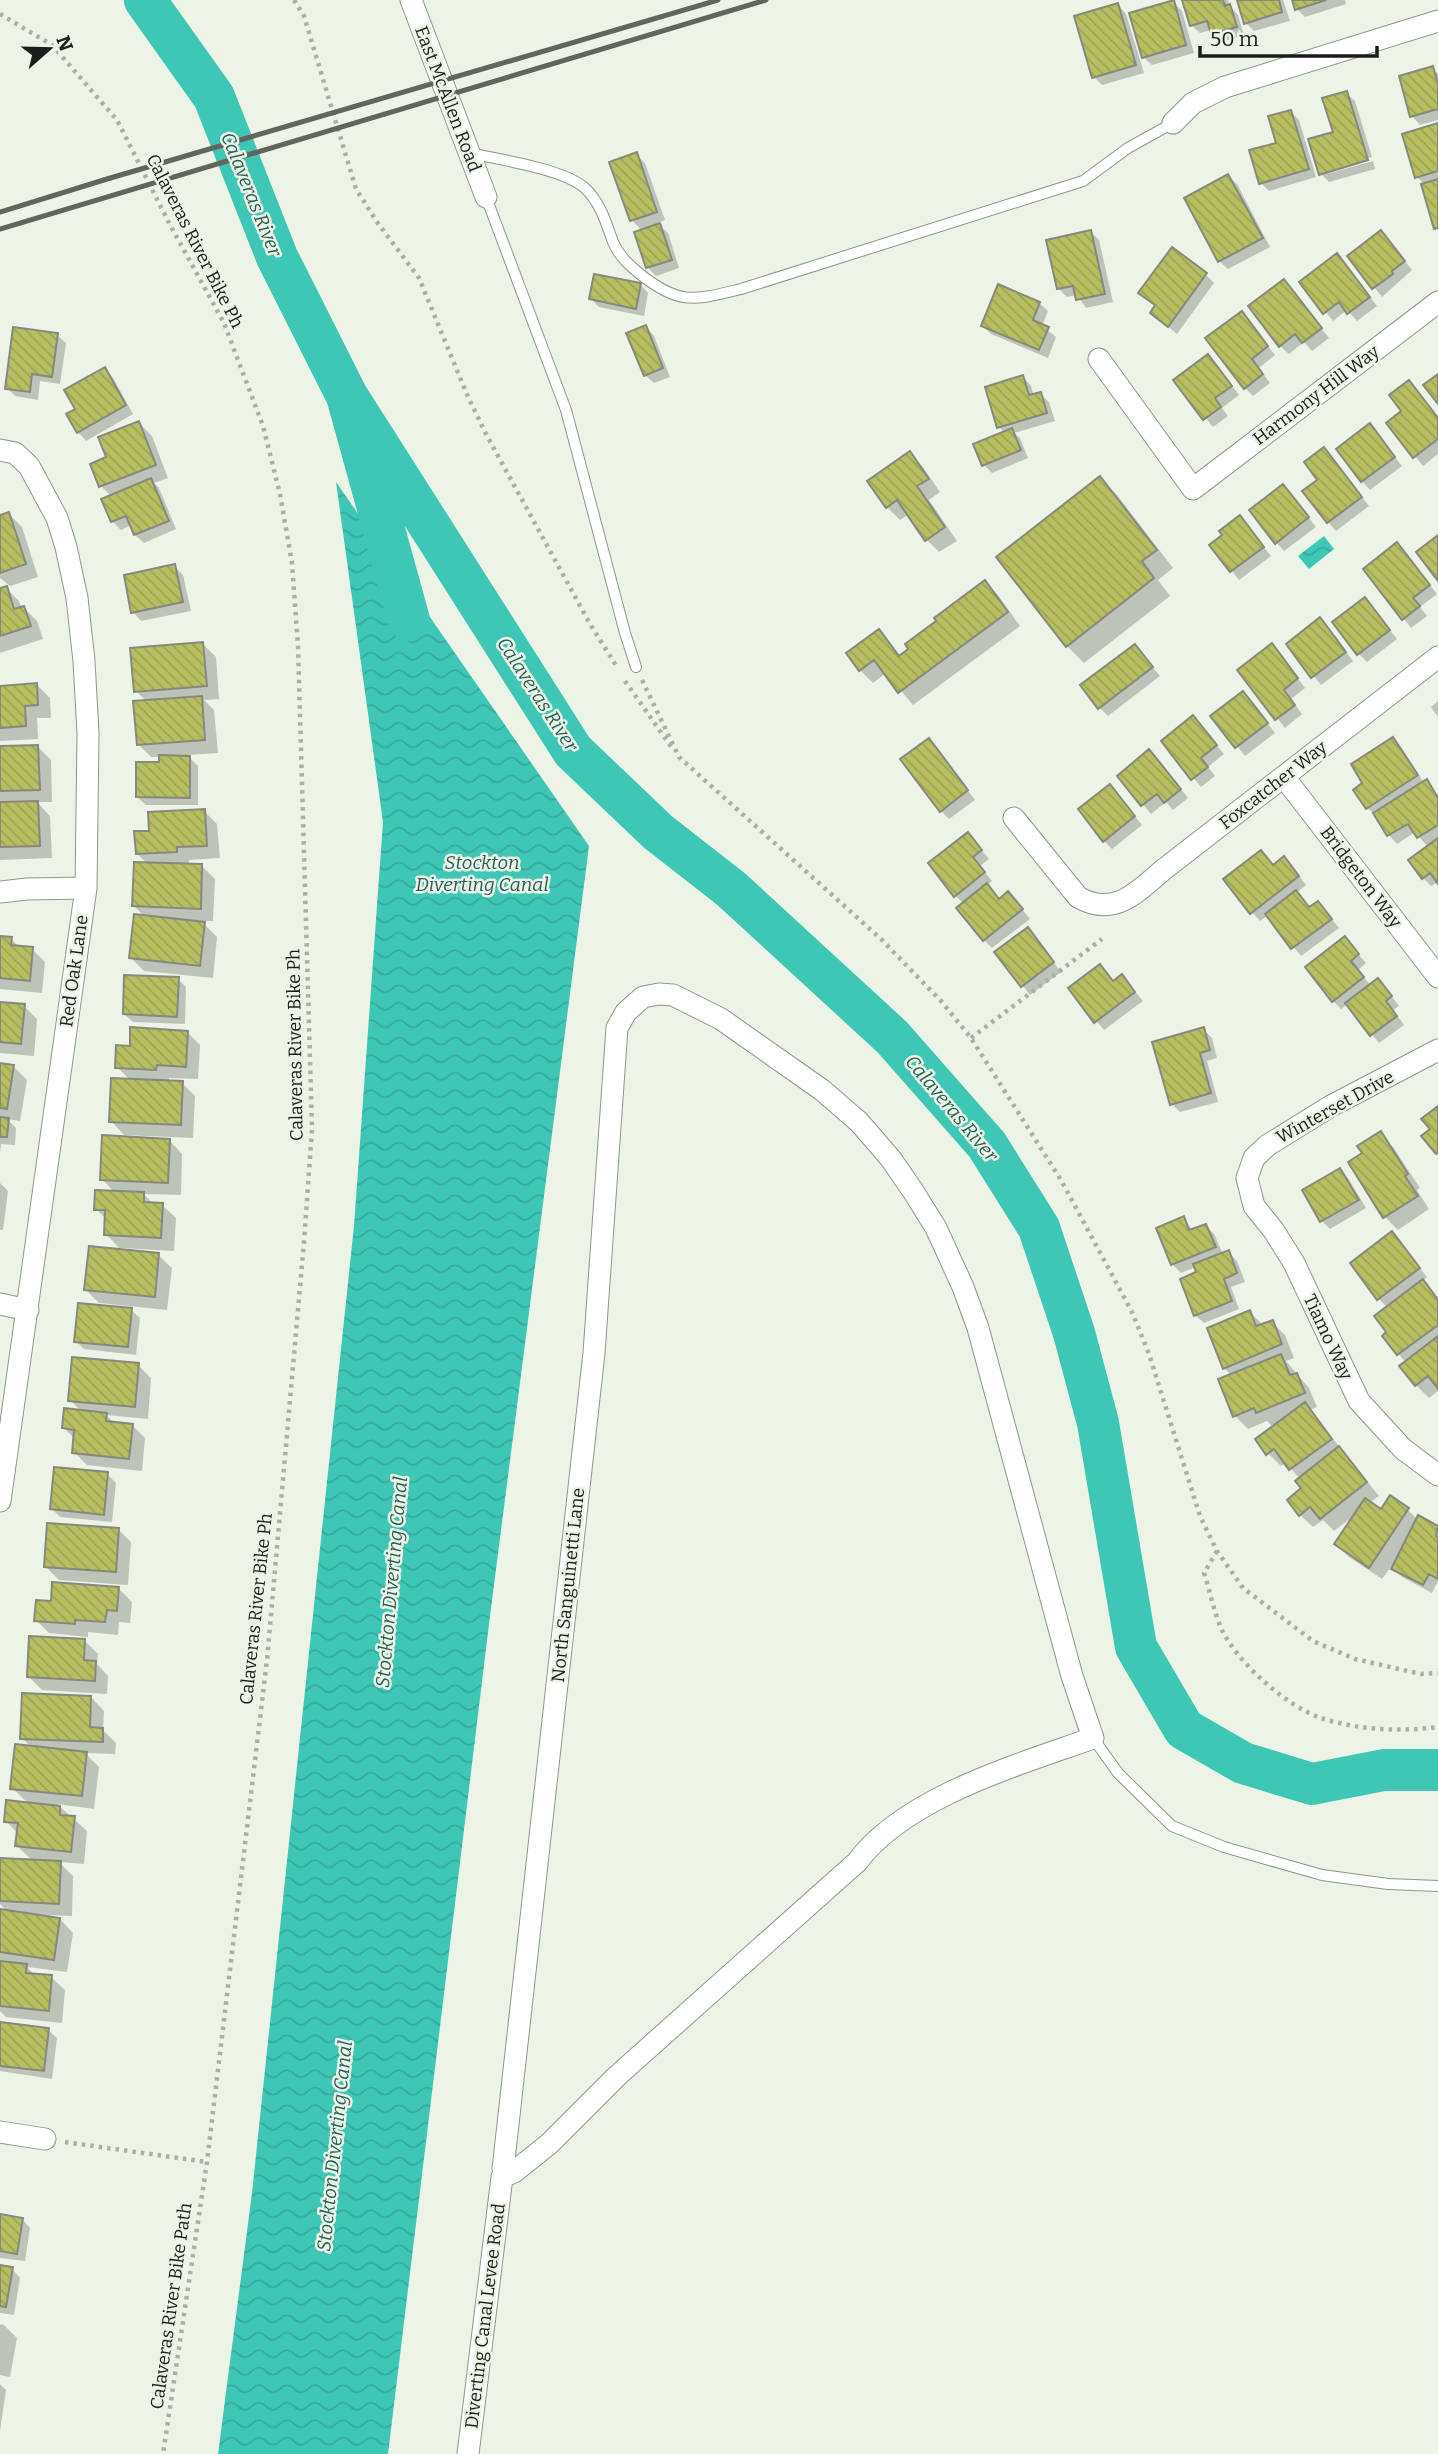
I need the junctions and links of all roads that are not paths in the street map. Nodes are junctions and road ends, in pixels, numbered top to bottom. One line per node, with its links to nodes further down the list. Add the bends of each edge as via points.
1 (411, 0): 4 (street, East McAllen Road)
2 (1438, 21): 3 (street, via 1225,87 1193,103)
3 (1173, 124): 4 (lane, via 1128,148 1083,181 741,289 691,298 673,297 624,260 601,210 572,180)
4 (468, 153): 5 (street, East McAllen Road)
5 (486, 197): 10 (lane, via 566,410)
6 (1438, 302): 7 (street, Harmony Hill Way, via 1194,489)
7 (1099, 359)
8 (8, 452): 13 (street, Red Oak Lane, via 29,466 57,518 77,598 88,733)
9 (1438, 657): 11 (street, Foxcatcher Way)
10 (636, 667)
11 (1284, 777): 12 (street, Foxcatcher Way, via 1135,894 1105,905 1078,897); 15 (street, Bridgeton Way)
12 (1014, 818)
13 (86, 888): 14 (street); 19 (street, Red Oak Lane)
14 (0, 892)
15 (1438, 977)
16 (1438, 1050): 17 (street, Winterset Drive, via 1268,1145 1254,1158)
17 (1247, 1178): 20 (street, Tiamo Way, via 1254,1206 1294,1263 1359,1401 1403,1448)
18 (0, 1304): 19 (street)
19 (28, 1310): 21 (street, Red Oak Lane)
20 (1438, 1475)
21 (0, 1501)
22 (1093, 1738): 23 (lane, via 1118,1773 1172,1826 1224,1847 1322,1875); 26 (street, via 990,1776 914,1811 886,1830 857,1862 617,2076 549,2144); 26 (street, North Sanguinetti Lane, via 978,1328 964,1287 914,1191 859,1122 822,1090 721,1019 685,1000 673,995 643,997 617,1028 594,1353)
23 (1438, 1886)
24 (0, 2132): 25 (street)
25 (45, 2139)
26 (505, 2176): 27 (street, Diverting Canal Levee Road)
27 (468, 2454)

